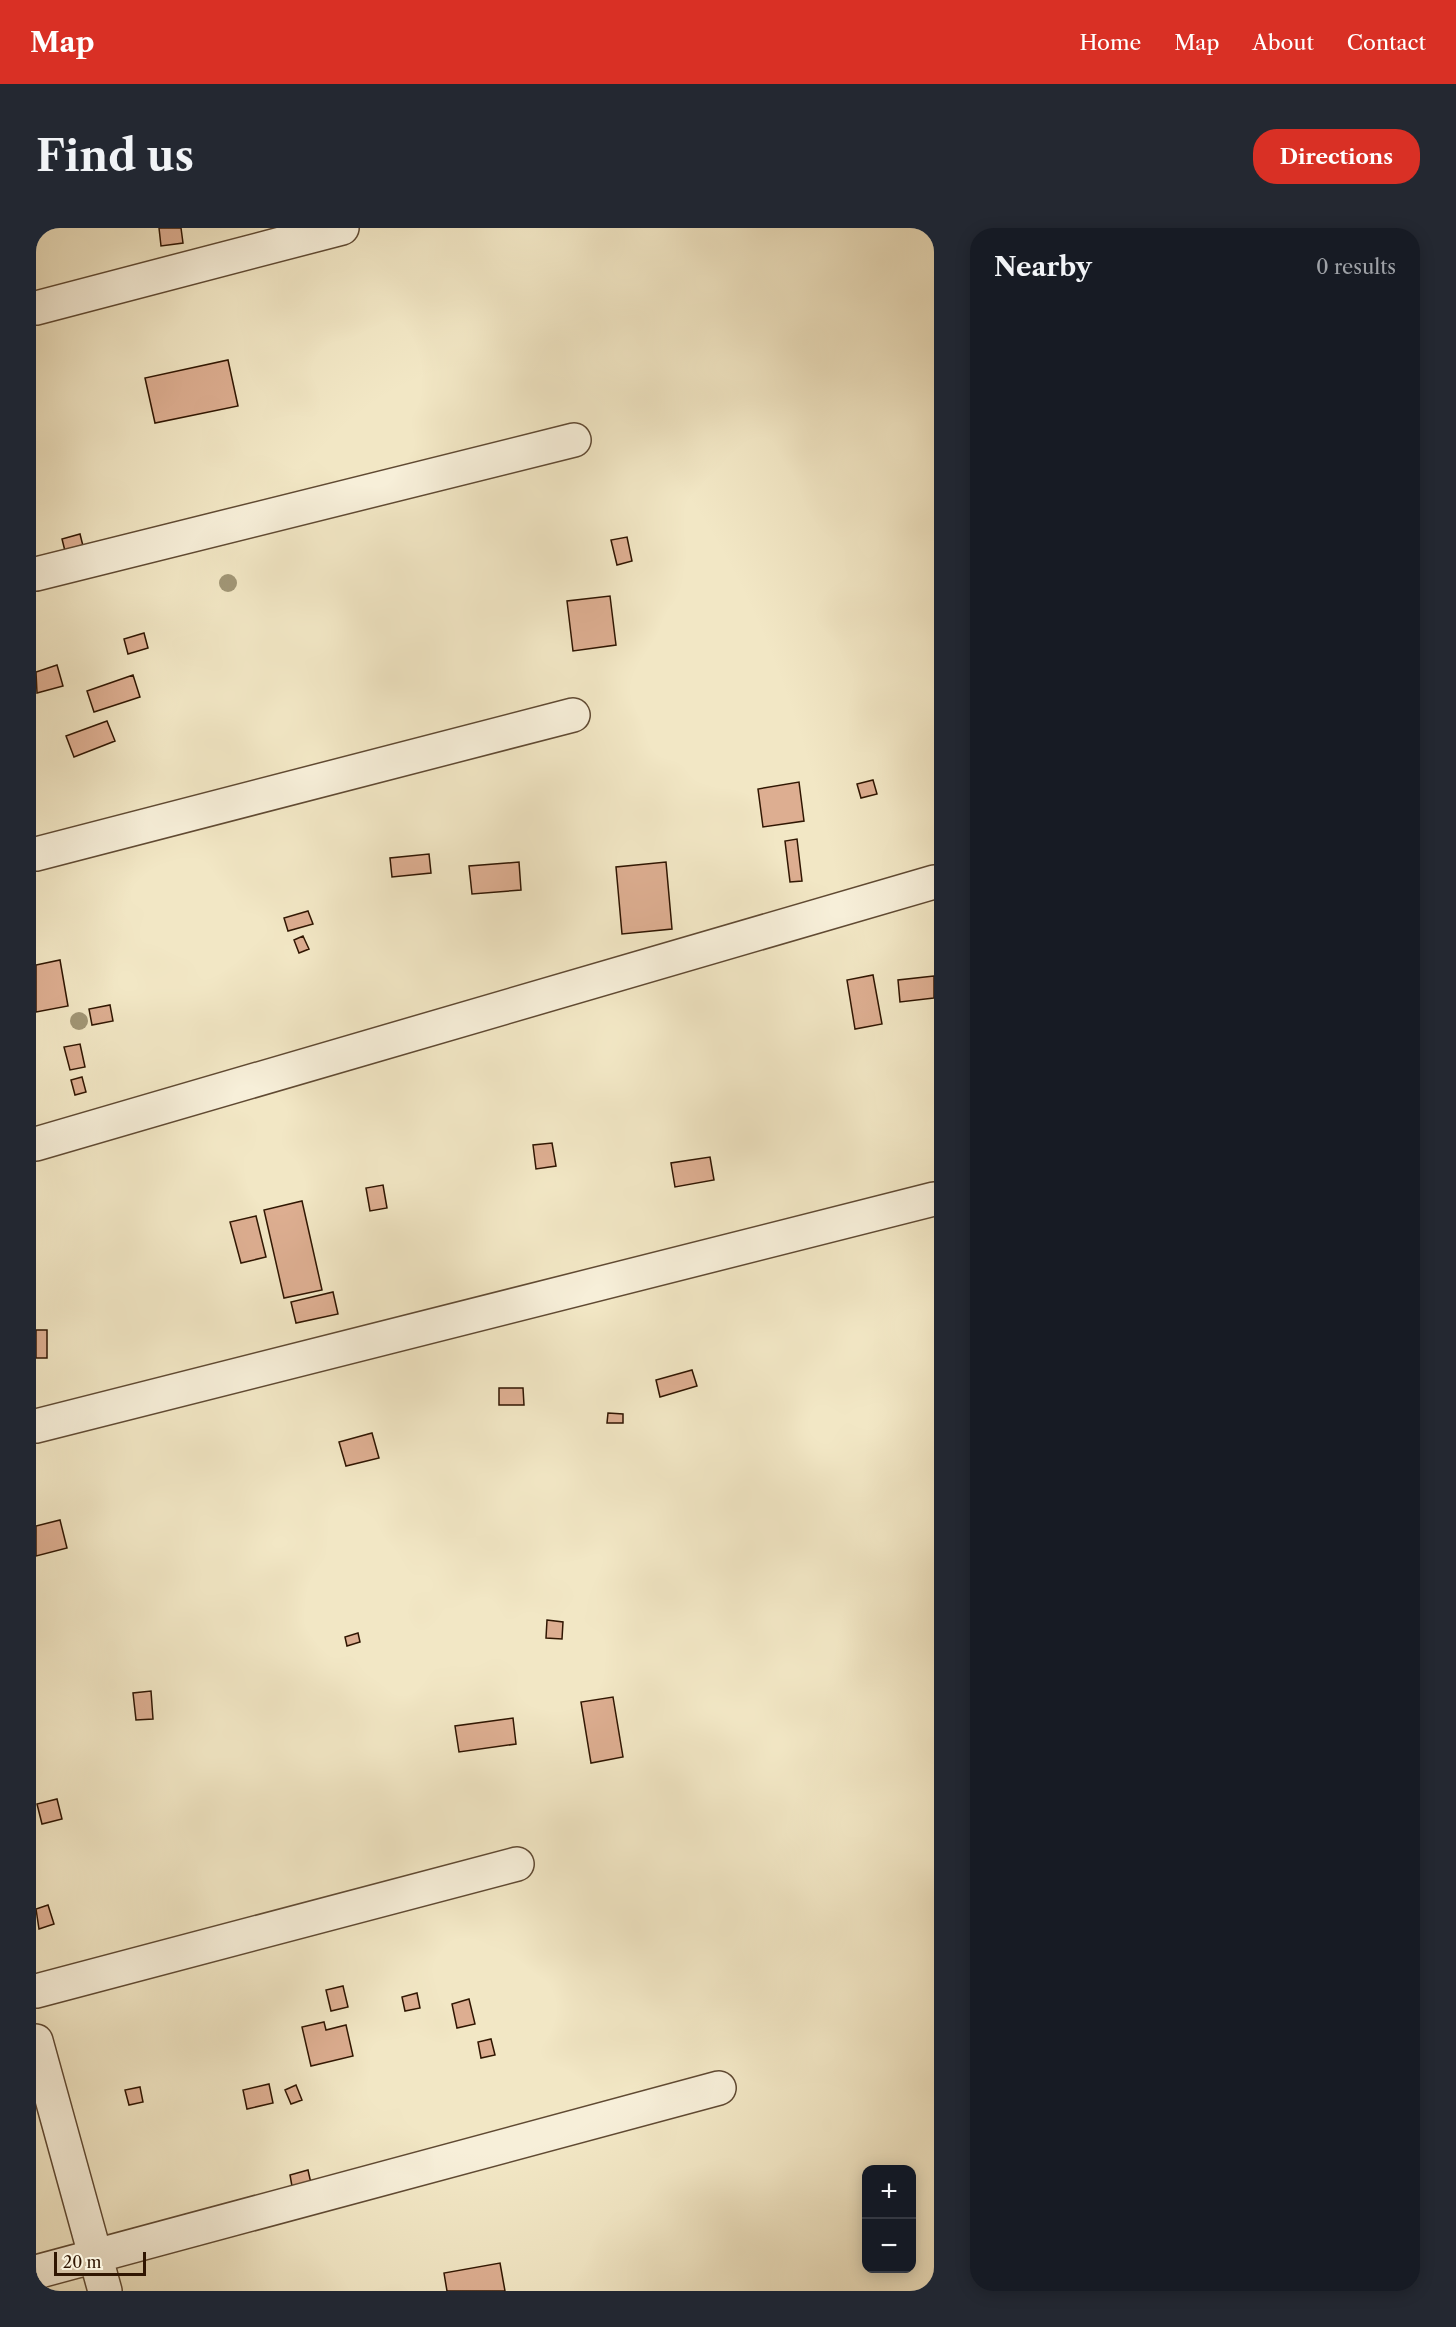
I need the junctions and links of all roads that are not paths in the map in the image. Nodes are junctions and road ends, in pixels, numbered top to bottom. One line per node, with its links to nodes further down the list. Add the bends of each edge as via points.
1 (342, 228): 2 (street)
2 (36, 308)
3 (574, 440): 4 (street)
4 (36, 574)
5 (573, 715): 6 (street)
6 (36, 854)
7 (934, 882): 8 (street)
8 (36, 1144)
9 (934, 1199): 10 (street)
10 (36, 1426)
11 (517, 1864): 12 (street)
12 (36, 1991)
13 (36, 2041): 15 (street)
14 (719, 2088): 15 (street)
15 (94, 2256): 16 (street); 17 (street)
16 (36, 2272)
17 (105, 2291)

